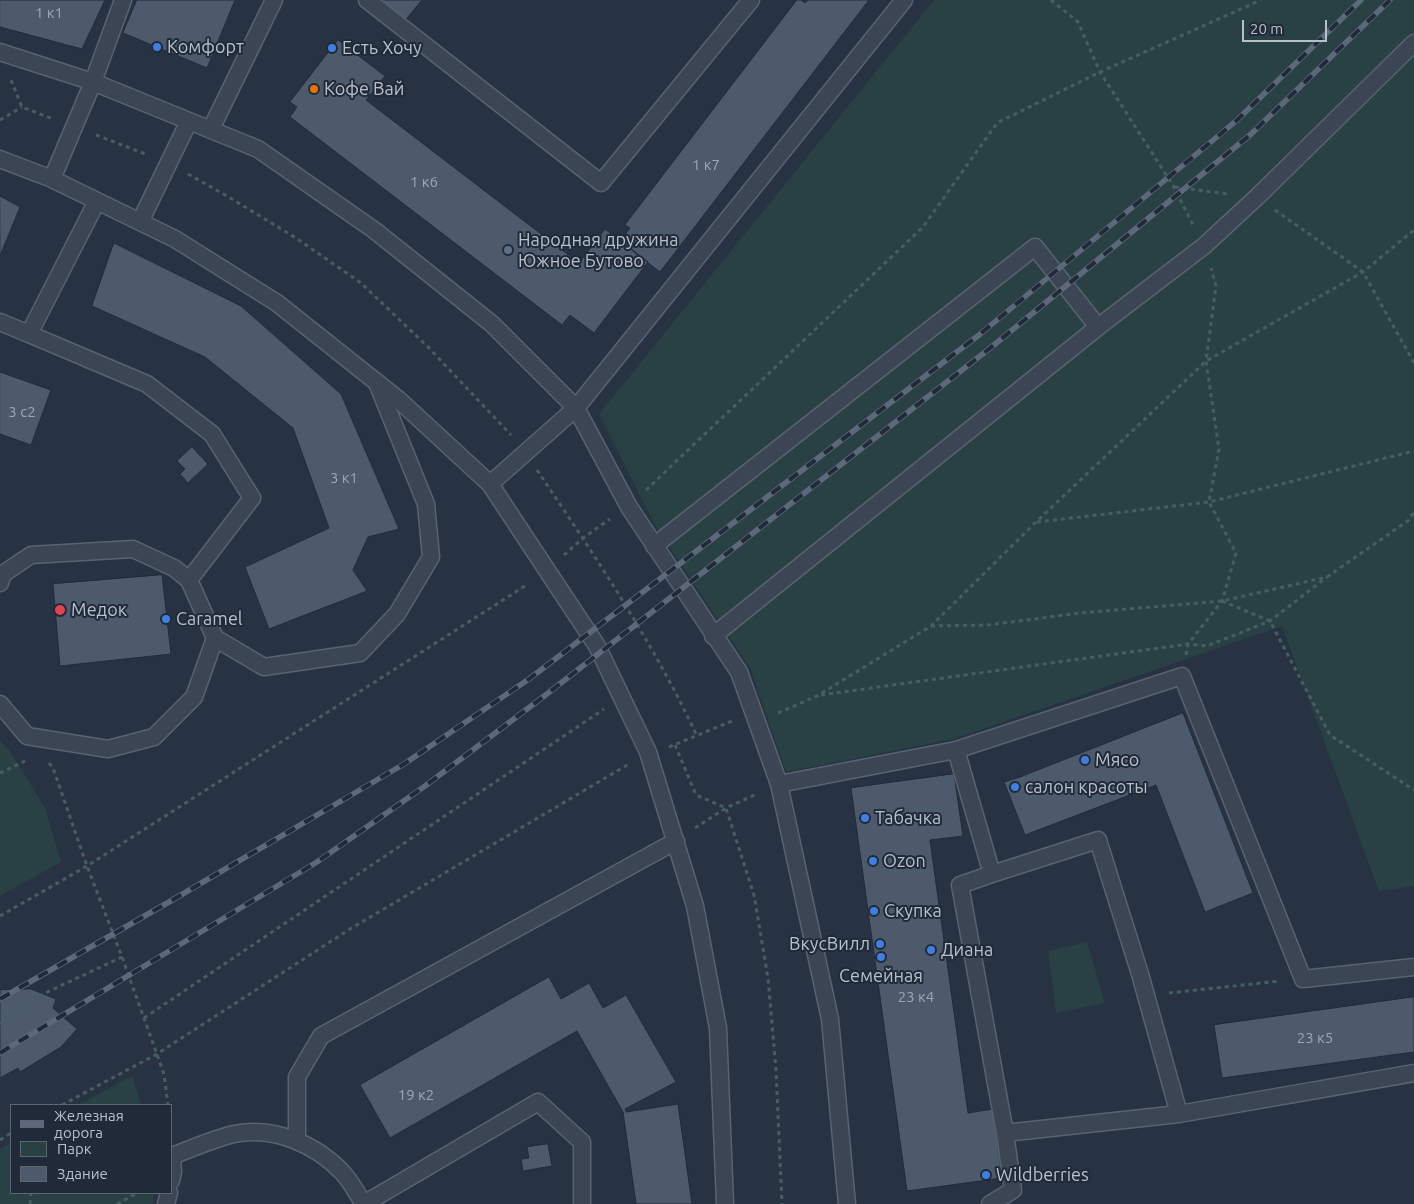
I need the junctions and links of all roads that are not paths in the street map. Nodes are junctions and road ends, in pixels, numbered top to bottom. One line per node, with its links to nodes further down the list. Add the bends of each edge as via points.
1 (123, 0): 8 (lane)
2 (274, 0): 10 (lane)
3 (367, 0): 4 (lane, via 601,183)
4 (751, 0)
5 (904, 0): 19 (lane)
6 (1414, 43): 16 (lane, via 1204,246)
7 (0, 52): 8 (lane)
8 (93, 82): 9 (lane); 12 (lane)
9 (189, 121): 10 (lane); 14 (lane)
10 (211, 130): 19 (lane, via 258,149 374,230 492,324)
11 (0, 159): 12 (lane)
12 (52, 179): 13 (lane)
13 (97, 201): 14 (lane); 17 (lane)
14 (140, 222): 18 (lane, via 174,238 277,303)
15 (0, 322): 17 (lane)
16 (1098, 327): 21 (lane, via 1035,247); 24 (lane)
17 (29, 334): 22 (lane, via 147,384 212,434 252,498)
18 (377, 383): 20 (lane); 25 (lane, via 426,504 431,557 397,614 360,653 273,665 264,666)
19 (576, 408): 20 (lane); 21 (lane, via 629,507)
20 (490, 484): 29 (lane, via 596,646 648,752)
21 (654, 546): 24 (lane)
22 (189, 580): 23 (lane, via 174,568 133,549 31,555 3,574); 25 (lane)
23 (0, 583)
24 (713, 636): 28 (lane, via 739,672)
25 (215, 638): 26 (lane, via 194,697 154,737 108,750 27,736)
26 (0, 704)
27 (956, 750): 28 (lane); 30 (lane); 31 (lane, via 1182,676 1303,979)
28 (779, 784): 41 (lane, via 830,1019)
29 (676, 841): 35 (lane, via 321,1036 296,1077); 40 (lane, via 695,906 718,1028)
30 (992, 874): 33 (lane, via 1098,840); 34 (lane, via 960,885)
31 (1414, 968)
32 (1414, 1072): 33 (lane)
33 (1179, 1114): 34 (lane)
34 (1005, 1133): 42 (lane, via 1013,1190)
35 (297, 1140): 36 (lane, via 264,1133 236,1134); 39 (lane, via 323,1155 343,1173 364,1204 538,1102 582,1142)
36 (172, 1156)
37 (172, 1156): 38 (lane)
38 (172, 1176)
39 (582, 1204)
40 (725, 1204)
41 (847, 1204)
42 (990, 1204)

